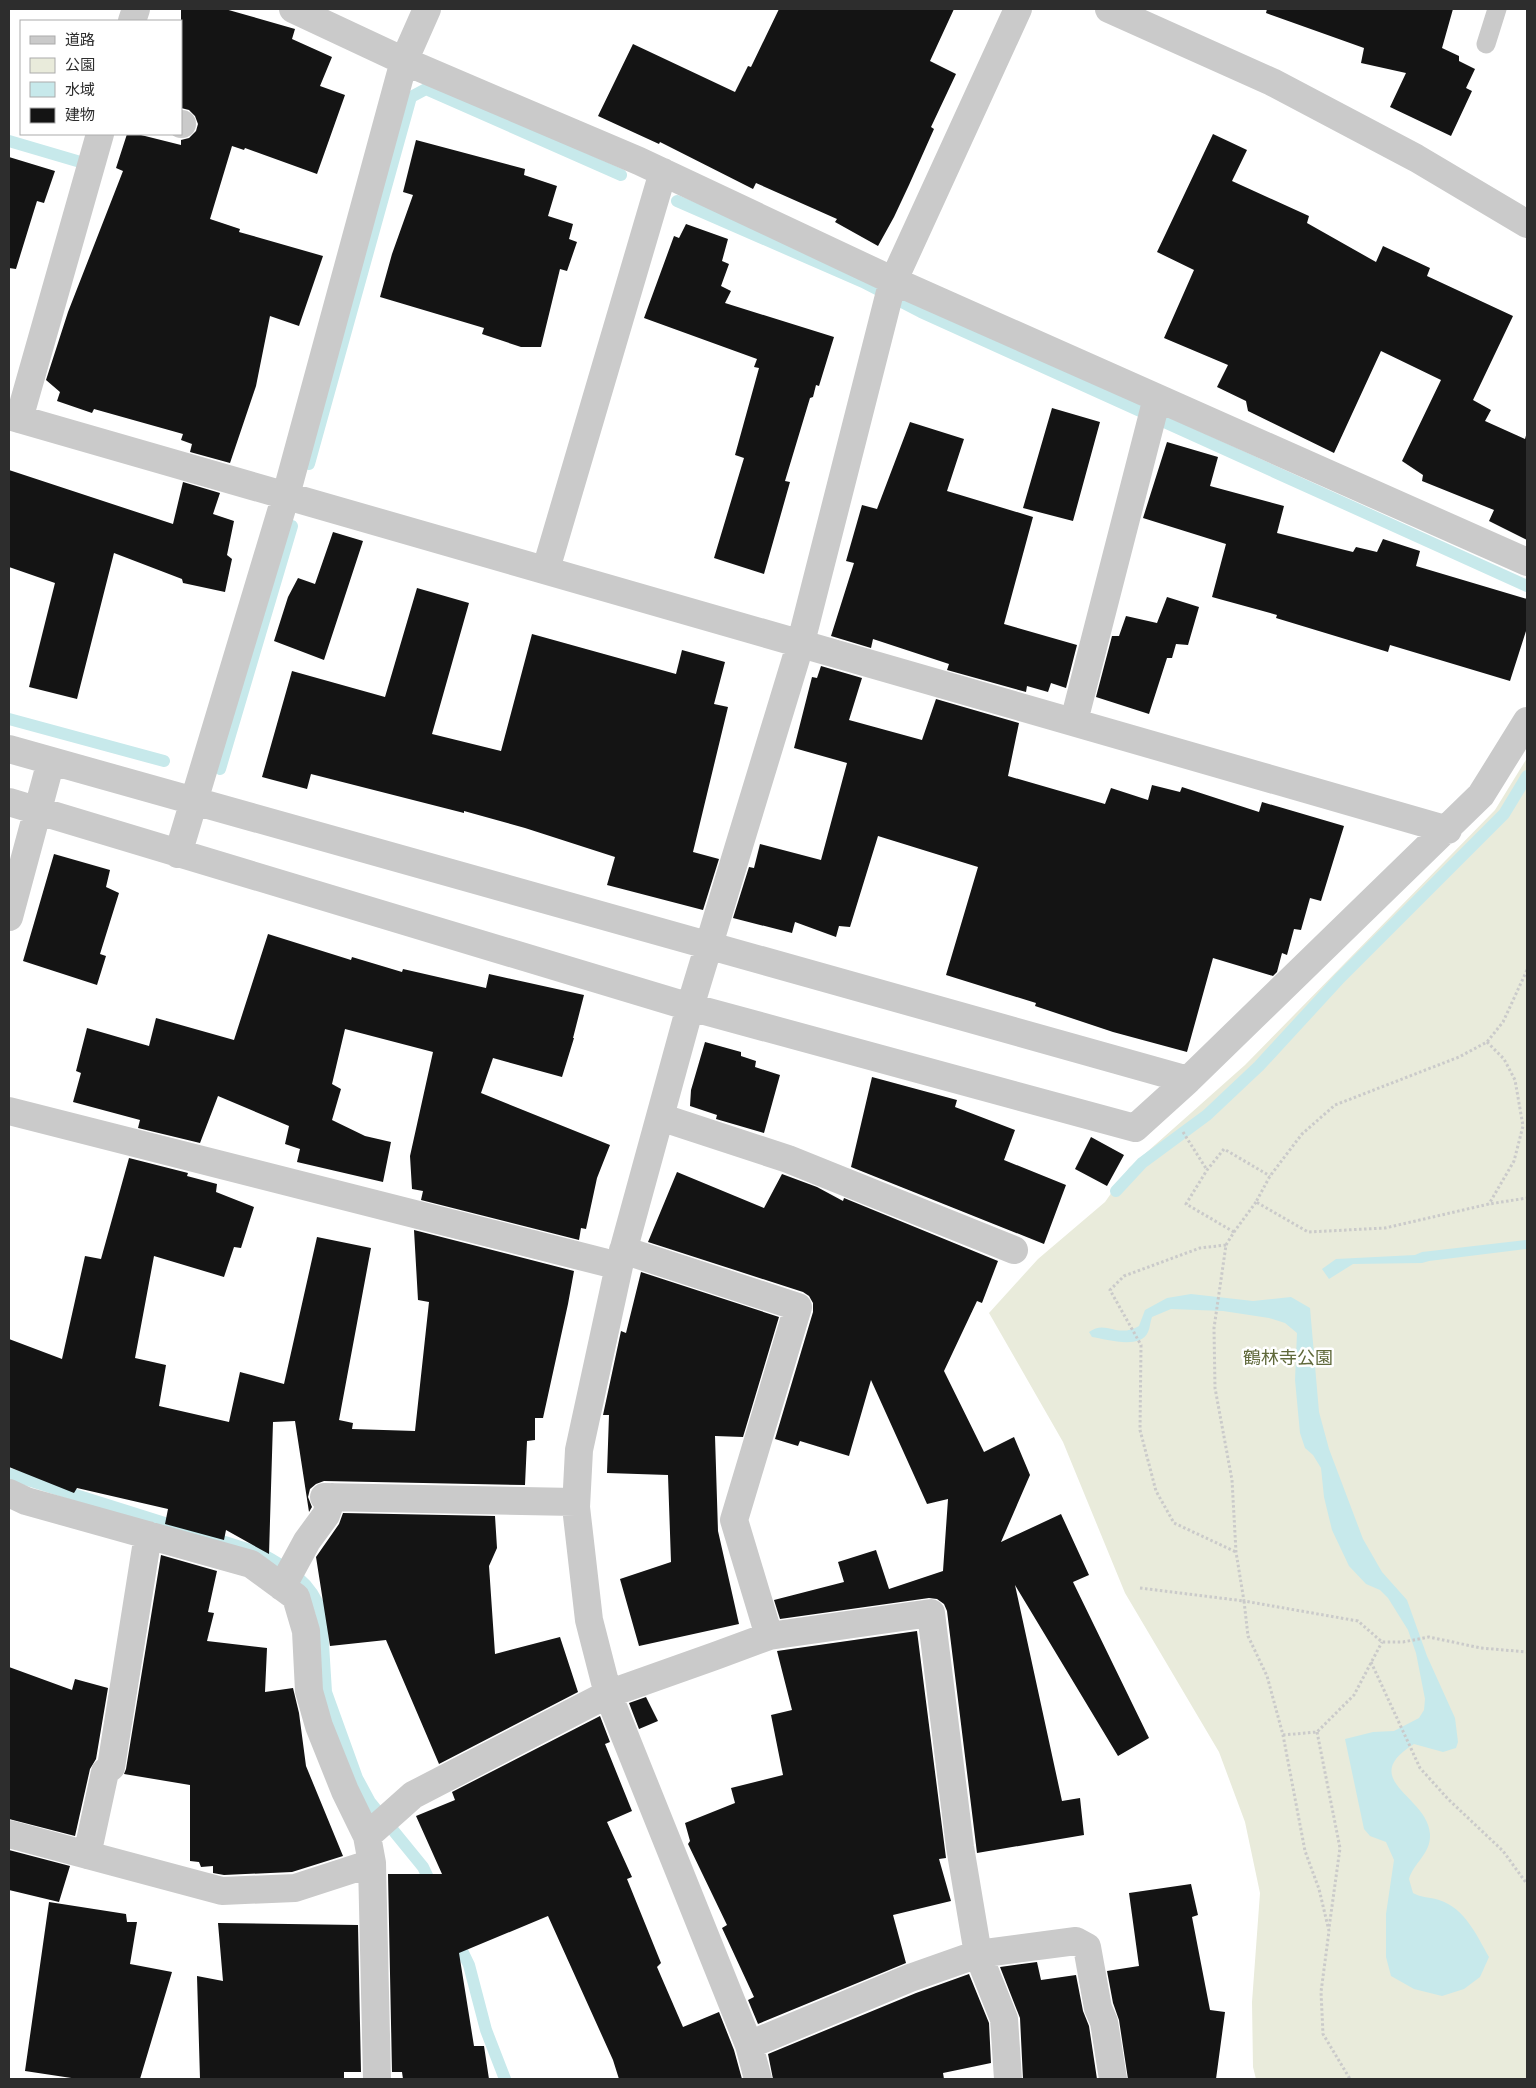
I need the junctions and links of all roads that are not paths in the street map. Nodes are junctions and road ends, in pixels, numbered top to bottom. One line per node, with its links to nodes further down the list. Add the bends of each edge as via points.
1 (293, 9): 7 (street)
2 (427, 9): 7 (street)
3 (1018, 9): 11 (street)
4 (1497, 9): 6 (lane)
5 (1124, 12): 10 (street, via 1272,82 1416,158)
6 (1486, 44)
7 (404, 62): 9 (street); 14 (street)
8 (100, 135): 13 (street)
9 (663, 172): 11 (street); 16 (street)
10 (1527, 224)
11 (893, 283): 12 (street); 17 (street)
12 (1157, 399): 15 (street); 19 (street)
13 (14, 417): 14 (street)
14 (286, 495): 16 (street); 22 (street)
15 (1527, 562)
16 (546, 569): 17 (street)
17 (801, 642): 19 (street); 28 (street)
18 (1527, 721): 25 (street, via 1482,795)
19 (1074, 722): 25 (street)
20 (9, 749): 21 (street)
21 (51, 761): 22 (street); 24 (street)
22 (193, 800): 26 (street); 28 (street)
23 (9, 802): 24 (street)
24 (39, 811): 26 (street); 27 (street)
25 (1448, 830): 30 (street)
26 (178, 854): 29 (street)
27 (9, 917)
28 (709, 945): 29 (street); 30 (street)
29 (690, 1007): 30 (street, via 1135,1128); 32 (street)
30 (1188, 1080)
31 (9, 1111): 34 (street)
32 (660, 1117): 33 (street, via 788,1159); 34 (street)
33 (1014, 1250)
34 (621, 1258): 36 (street, via 578,1450); 39 (street, via 798,1307 734,1520)
35 (9, 1493): 37 (street, via 26,1501)
36 (576, 1502): 38 (street, via 328,1497 326,1515 307,1541); 40 (street, via 589,1620)
37 (148, 1535): 38 (street, via 251,1564); 43 (street, via 111,1767 105,1772)
38 (282, 1587): 42 (street, via 296,1597 306,1631 309,1691 319,1726)
39 (768, 1636): 40 (street); 45 (street, via 931,1613 960,1847)
40 (608, 1694): 42 (street, via 413,1795); 46 (street)
41 (9, 1834): 43 (street)
42 (367, 1836): 44 (street)
43 (87, 1855): 44 (street, via 222,1891 295,1888)
44 (372, 1863): 47 (street)
45 (978, 1954): 46 (street, via 910,1978); 49 (street, via 1004,2019); 50 (street, via 1076,1941 1087,1947)
46 (749, 2045): 48 (street)
47 (377, 2079)
48 (758, 2079)
49 (1008, 2079)
50 (1113, 2079)

